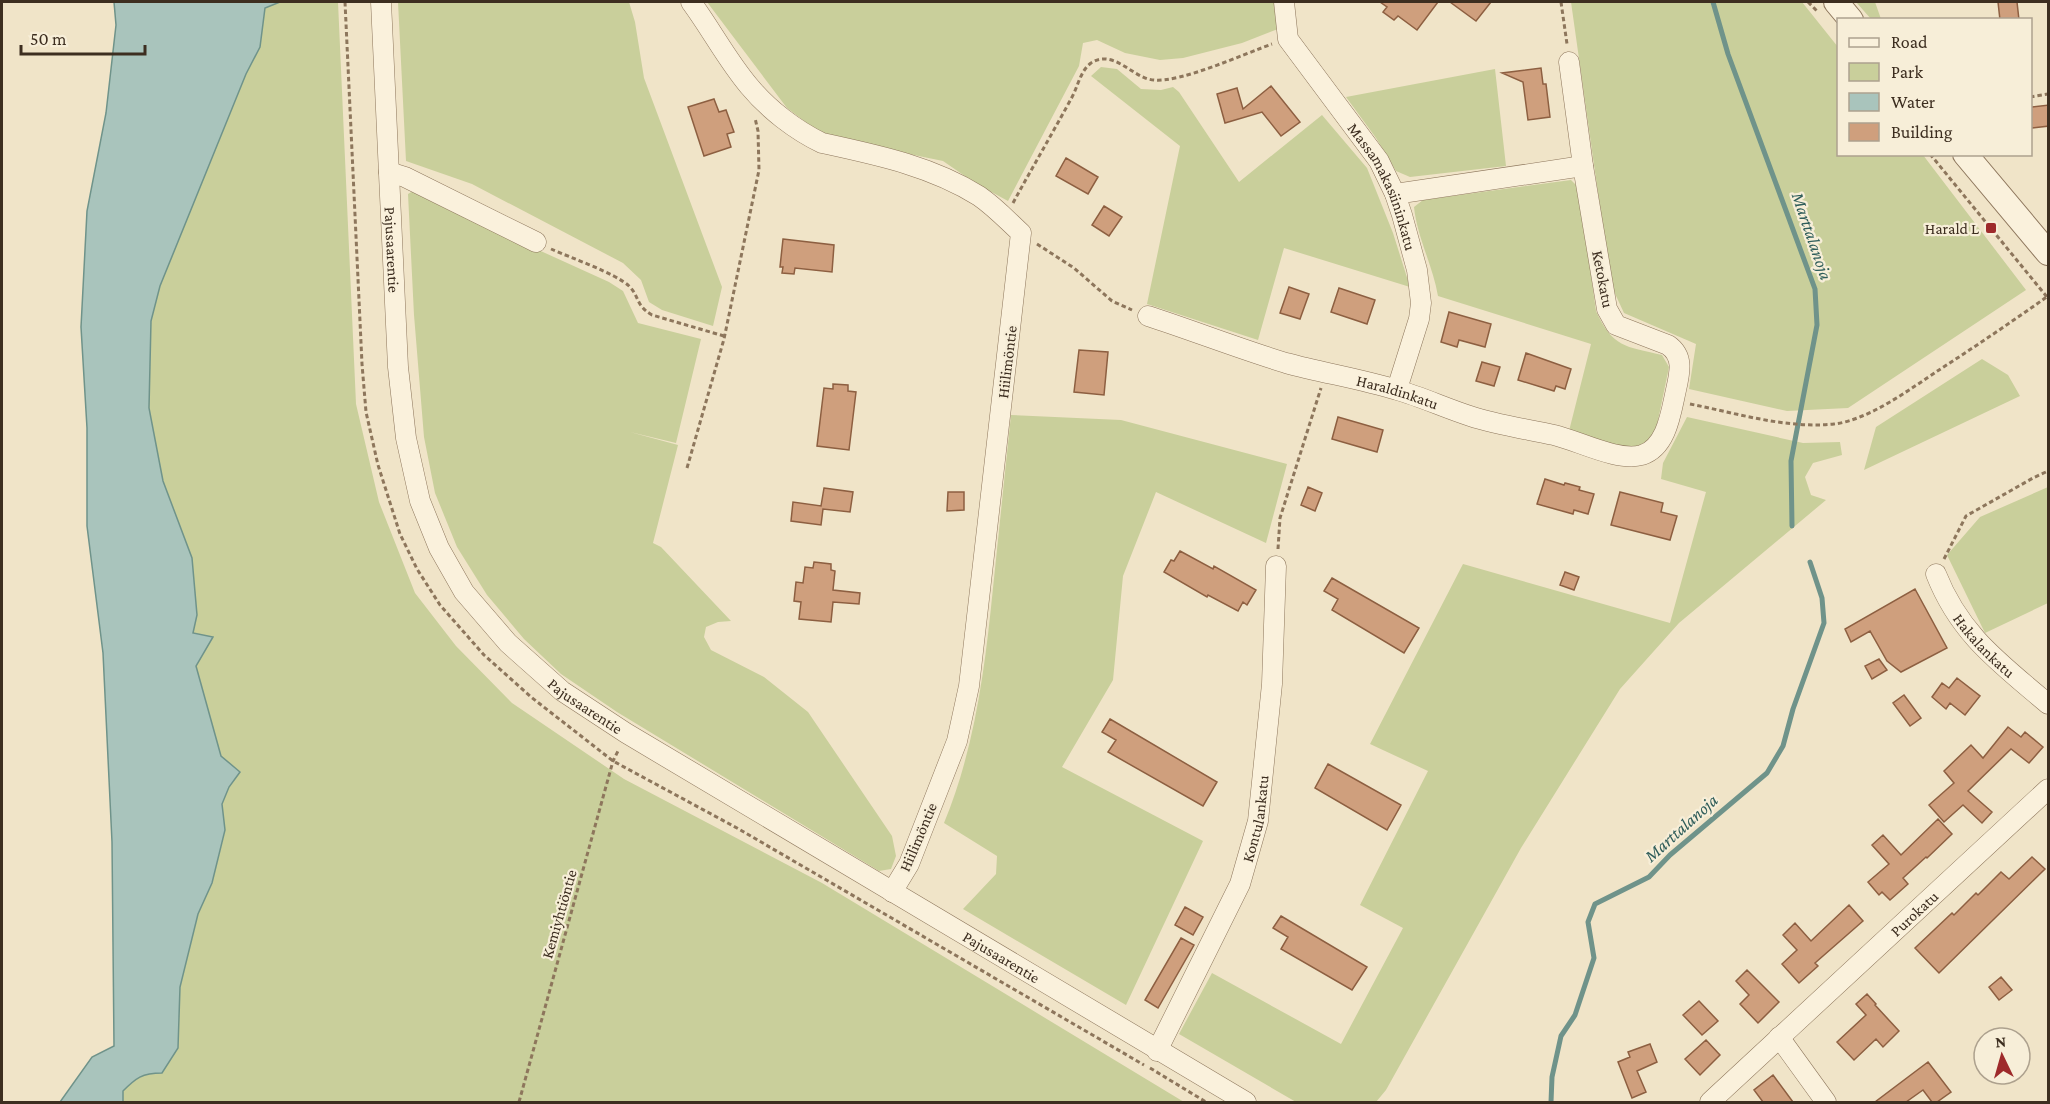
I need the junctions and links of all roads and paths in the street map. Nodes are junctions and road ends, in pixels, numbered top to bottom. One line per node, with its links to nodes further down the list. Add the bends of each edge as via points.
1 (345, 2): 35 (path, via 366,412 400,534 440,605 484,654 531,697)
2 (381, 2): 16 (street, Pajusaarentie)
3 (691, 2): 10 (street)
4 (1284, 2): 8 (street)
5 (1561, 2): 9 (path)
6 (1836, 2): 7 (street)
7 (1849, 18)
8 (1288, 39): 17 (street, Massamakasiininkatu, via 1379,162); 18 (path, via 1157,81 1143,79 1111,60 1092,62 1084,70)
9 (1569, 62): 15 (street, Ketokatu)
10 (747, 85): 18 (street, via 810,137 922,168 978,196); 24 (path, via 758,131 759,170)
11 (2049, 94): 12 (path)
12 (2032, 97)
13 (1932, 156): 22 (path)
14 (1967, 156): 21 (street)
15 (1583, 166): 17 (street); 27 (street, Ketokatu, via 1607,309 1616,326 1673,348 1680,365)
16 (389, 172): 20 (street); 34 (street, Pajusaarentie, via 398,367 406,438 420,501 439,548 464,592 508,643 562,691)
17 (1395, 194): 26 (street, Massamakasiininkatu, via 1417,270 1421,303)
18 (1004, 217): 19 (street)
19 (1021, 233): 23 (path, via 1074,268 1112,301); 37 (street, Hiilimöntie, via 969,686 957,741 909,864)
20 (536, 242): 24 (path, via 619,280 652,315)
21 (2049, 253)
22 (2048, 297): 27 (path, via 1883,405 1838,423 1784,422)
23 (1148, 316): 25 (street, Haraldinkatu)
24 (724, 336): 29 (path)
25 (1325, 373): 26 (street, Haraldinkatu); 31 (path, via 1280,518)
26 (1396, 389): 28 (street, Haraldinkatu, via 1473,417 1620,455)
27 (1674, 400): 28 (street, Ketokatu, via 1660,441)
28 (1649, 452)
29 (687, 468)
30 (2049, 471): 32 (path, via 1966,516)
31 (1276, 566): 39 (street, Kontulankatu, via 1272,684 1258,821 1240,884)
32 (1936, 574): 33 (street, Hakalankatu, via 1951,607 1973,638)
33 (2049, 704)
34 (626, 733): 35 (path, Kemiyhtiöntie); 37 (street, Pajusaarentie)
35 (613, 761): 40 (path, Kemiyhtiöntie); 41 (path, via 748,834)
36 (2049, 789): 38 (street, Purokatu)
37 (891, 892): 39 (street, Pajusaarentie)
38 (1779, 1037): 43 (street, Purokatu); 44 (street)
39 (1157, 1050): 42 (street, Pajusaarentie)
40 (519, 1102)
41 (1206, 1102)
42 (1246, 1102)
43 (1710, 1102)
44 (1826, 1102)

